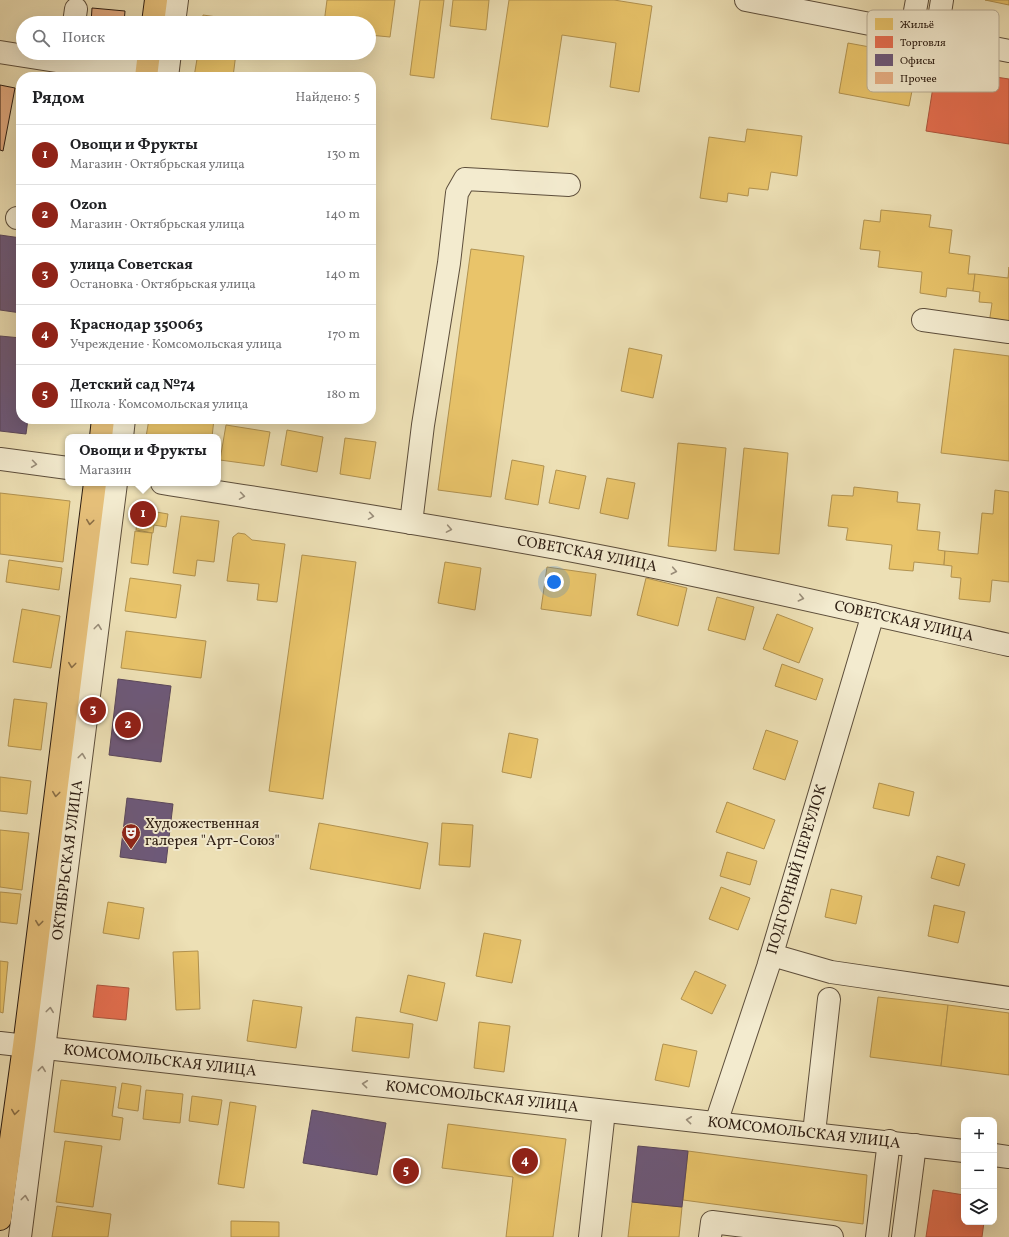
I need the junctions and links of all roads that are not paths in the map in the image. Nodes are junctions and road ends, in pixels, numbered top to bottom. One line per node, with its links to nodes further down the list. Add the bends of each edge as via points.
1 (156, 0): 8 (main road)
2 (177, 0): 9 (street)
3 (746, 0): 10 (street)
4 (917, 0): 6 (street)
5 (942, 0): 7 (street)
6 (915, 10)
7 (940, 10)
8 (154, 16)
9 (175, 16)
10 (867, 24)
11 (999, 49): 12 (street)
12 (1009, 51)
13 (0, 52): 14 (street)
14 (16, 53)
15 (84, 60): 17 (street)
16 (163, 60): 17 (street)
17 (152, 70)
18 (569, 185): 30 (street, via 464,179 457,193)
19 (923, 320): 20 (street)
20 (1009, 332)
21 (102, 424): 23 (main road)
22 (123, 424): 24 (street)
23 (101, 434)
24 (122, 434)
25 (0, 459): 26 (street, one-way to 26)
26 (65, 468)
27 (95, 486): 37 (main road, ОКТЯБРЬСКАЯ УЛИЦА, one-way to 37)
28 (116, 486): 37 (street, ОКТЯБРЬСКАЯ УЛИЦА, one-way to 28)
29 (181, 486): 30 (street, СОВЕТСКАЯ УЛИЦА, one-way to 30)
30 (411, 523): 31 (street, СОВЕТСКАЯ УЛИЦА, one-way to 31, via 716,579)
31 (873, 614): 32 (street, СОВЕТСКАЯ УЛИЦА); 33 (street, ПОДГОРНЫЙ ПЕРЕУЛОК)
32 (1009, 645)
33 (772, 955): 34 (street, via 831,972); 39 (street, ПОДГОРНЫЙ ПЕРЕУЛОК)
34 (1009, 998)
35 (830, 999): 40 (street)
36 (0, 1043): 37 (street, КОМСОМОЛЬСКАЯ УЛИЦА)
37 (34, 1047): 38 (street, КОМСОМОЛЬСКАЯ УЛИЦА, one-way to 37); 46 (main road, ОКТЯБРЬСКАЯ УЛИЦА, one-way to 46); 47 (street, ОКТЯБРЬСКАЯ УЛИЦА, one-way to 37)
38 (604, 1111): 39 (street, КОМСОМОЛЬСКАЯ УЛИЦА, one-way to 38); 48 (street)
39 (716, 1123): 40 (street, КОМСОМОЛЬСКАЯ УЛИЦА)
40 (814, 1133): 41 (street, КОМСОМОЛЬСКАЯ УЛИЦА)
41 (889, 1141): 42 (street, КОМСОМОЛЬСКАЯ УЛИЦА); 51 (street)
42 (915, 1145): 43 (street, КОМСОМОЛЬСКАЯ УЛИЦА); 52 (street)
43 (961, 1151)
44 (997, 1155): 45 (street)
45 (1009, 1157)
46 (0, 1219)
47 (20, 1237)
48 (590, 1237)
49 (710, 1237): 50 (street, via 712,1222)
50 (832, 1237)
51 (876, 1237)
52 (903, 1237)

